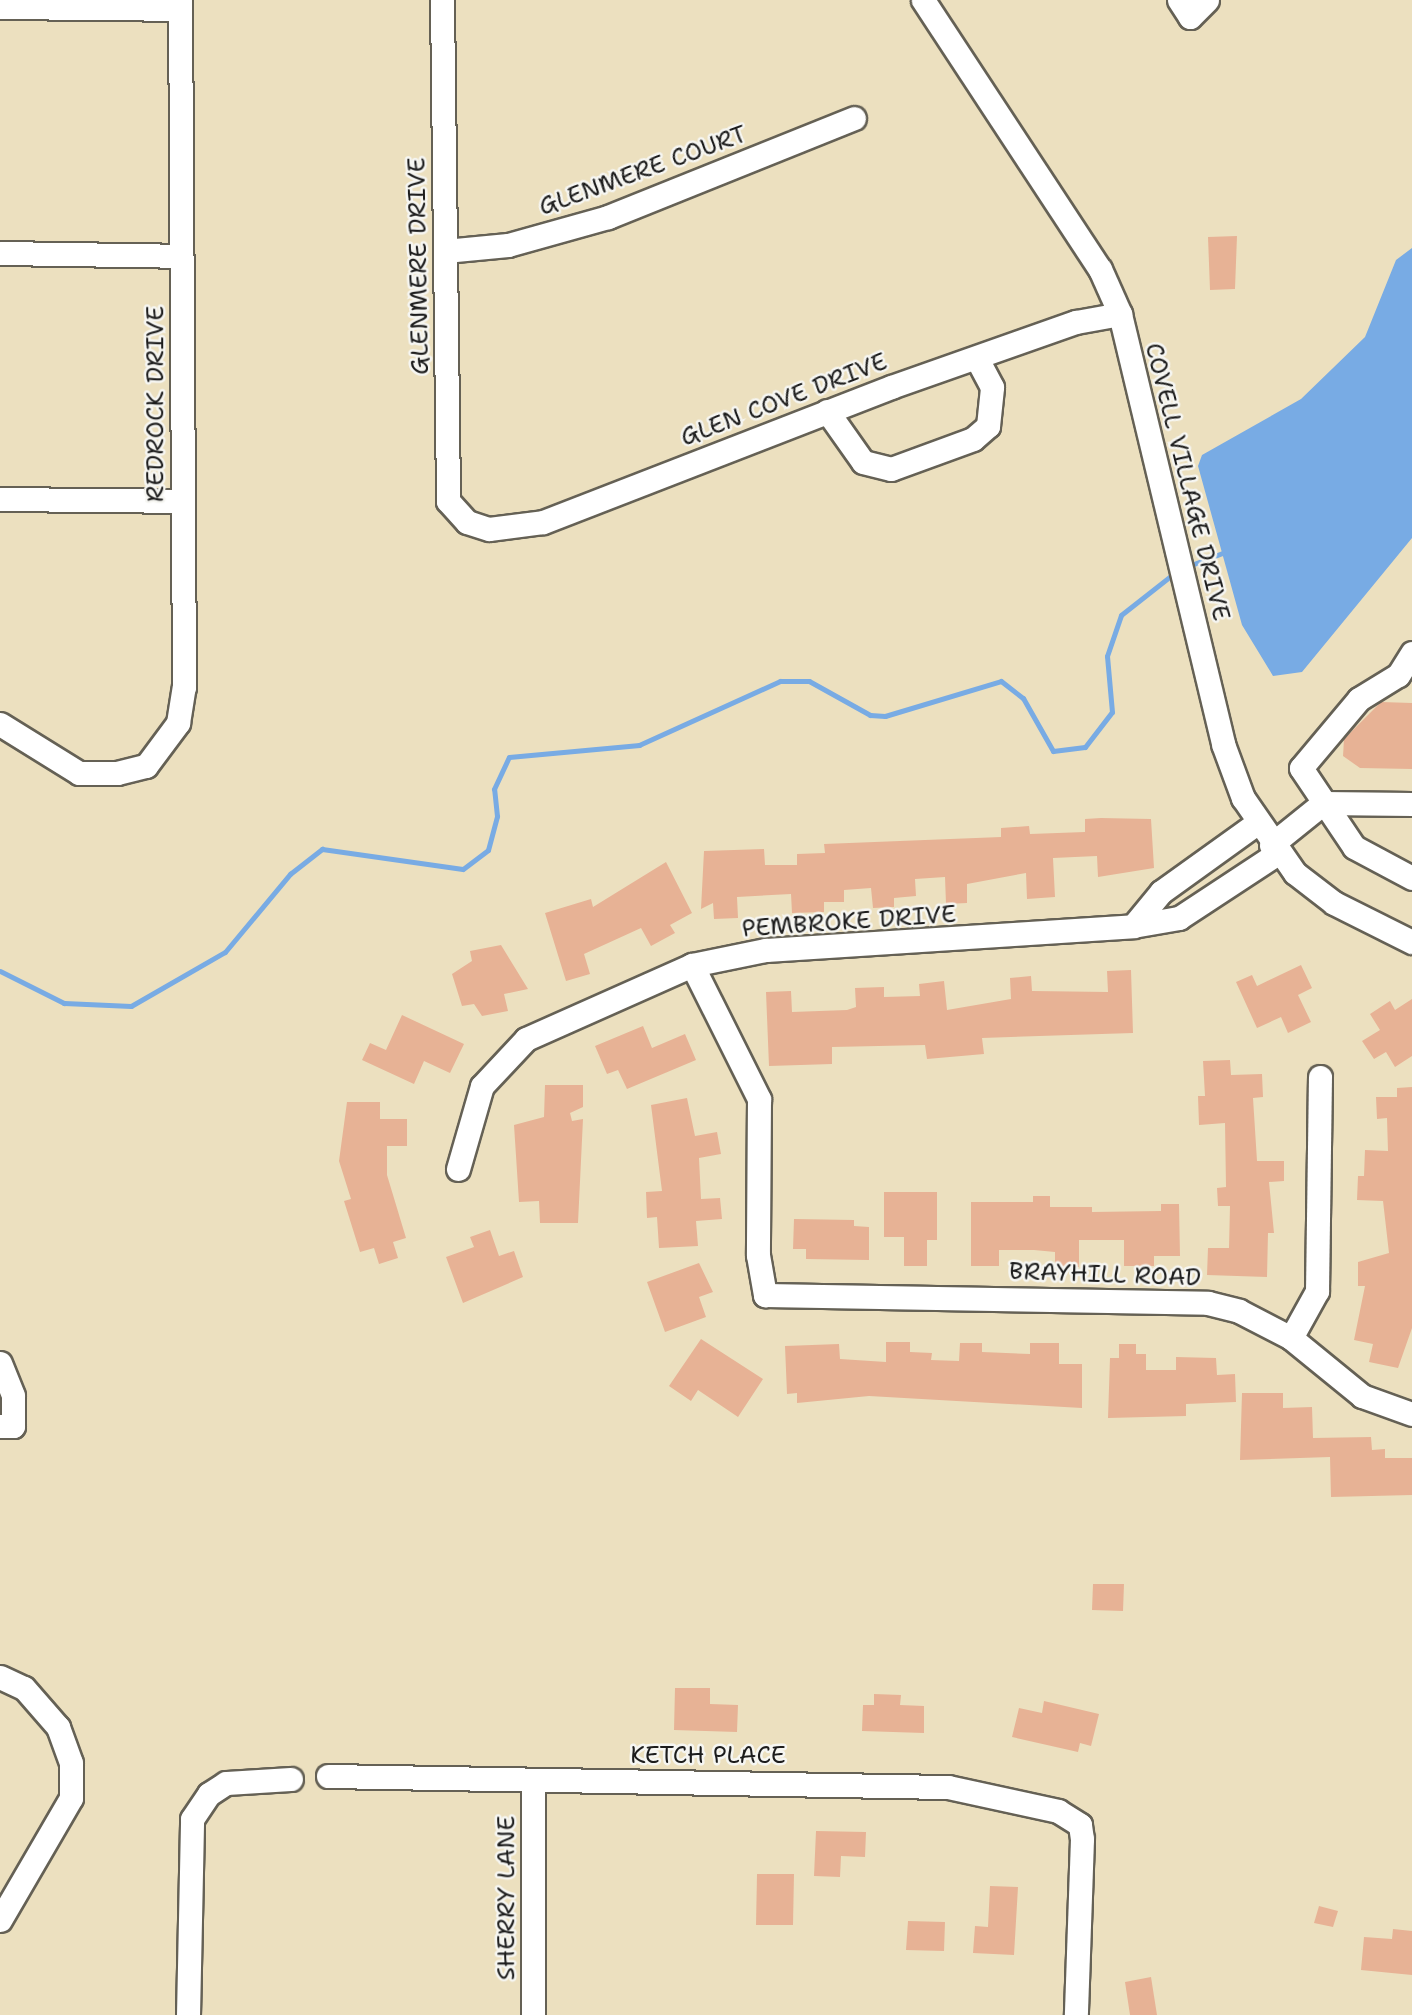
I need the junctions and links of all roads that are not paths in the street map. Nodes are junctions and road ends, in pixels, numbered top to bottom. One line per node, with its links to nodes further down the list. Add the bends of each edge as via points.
1 (443, 0): 8 (street, GLENMERE DRIVE)
2 (923, 0): 11 (street, COVELL VILLAGE DRIVE, via 1100,269)
3 (1179, 0): 4 (street, via 1190,17)
4 (1207, 0)
5 (180, 4): 6 (street); 10 (street, REDROCK DRIVE)
6 (0, 7)
7 (854, 118): 8 (street, GLENMERE COURT, via 608,217 508,245)
8 (444, 251): 16 (street, GLENMERE DRIVE, via 448,501)
9 (0, 253): 10 (street)
10 (181, 256): 15 (street, REDROCK DRIVE)
11 (1120, 314): 12 (street, GLEN COVE DRIVE); 22 (street, COVELL VILLAGE DRIVE, via 1223,744)
12 (977, 359): 13 (street, GLEN COVE DRIVE); 13 (street, via 992,387 988,426 973,439 891,469 863,462)
13 (827, 411): 16 (street, GLEN COVE DRIVE, via 543,522 512,529)
14 (0, 499): 15 (street)
15 (183, 501): 19 (street, REDROCK DRIVE, via 184,687 178,723 146,766 117,773 79,773)
16 (467, 522)
17 (1412, 653): 18 (street)
18 (1405, 675): 20 (street, via 1359,699 1301,768)
19 (0, 724)
20 (1323, 803): 21 (street); 23 (street, PEMBROKE DRIVE); 25 (street, via 1354,847)
21 (1412, 804)
22 (1258, 823): 23 (street, COVELL VILLAGE DRIVE); 24 (street)
23 (1274, 849): 26 (street, PEMBROKE DRIVE); 28 (street, COVELL VILLAGE DRIVE, via 1334,904)
24 (1186, 875): 26 (street); 27 (street)
25 (1412, 878)
26 (1207, 904): 27 (street, PEMBROKE DRIVE, via 1179,918)
27 (1133, 926): 29 (street, PEMBROKE DRIVE, via 765,950)
28 (1412, 942)
29 (692, 965): 31 (street, PEMBROKE DRIVE, via 526,1039 482,1086); 32 (street, BRAYHILL ROAD, via 759,1099 758,1255 765,1295 1208,1303 1239,1311)
30 (1320, 1077): 32 (street, via 1317,1291)
31 (458, 1169)
32 (1291, 1338): 34 (street, BRAYHILL ROAD, via 1362,1396)
33 (0, 1363): 35 (street, via 13,1396)
34 (1412, 1415)
35 (7, 1426)
36 (1, 1677): 40 (street, via 24,1688 58,1727 71,1763 71,1798)
37 (328, 1776): 39 (street, KETCH PLACE)
38 (291, 1779): 41 (street, via 226,1783 209,1794 192,1819)
39 (533, 1781): 42 (street, SHERRY LANE); 43 (street, KETCH PLACE, via 948,1787 1058,1811 1080,1825)
40 (0, 1920)
41 (188, 2015)
42 (533, 2015)
43 (1076, 2015)

